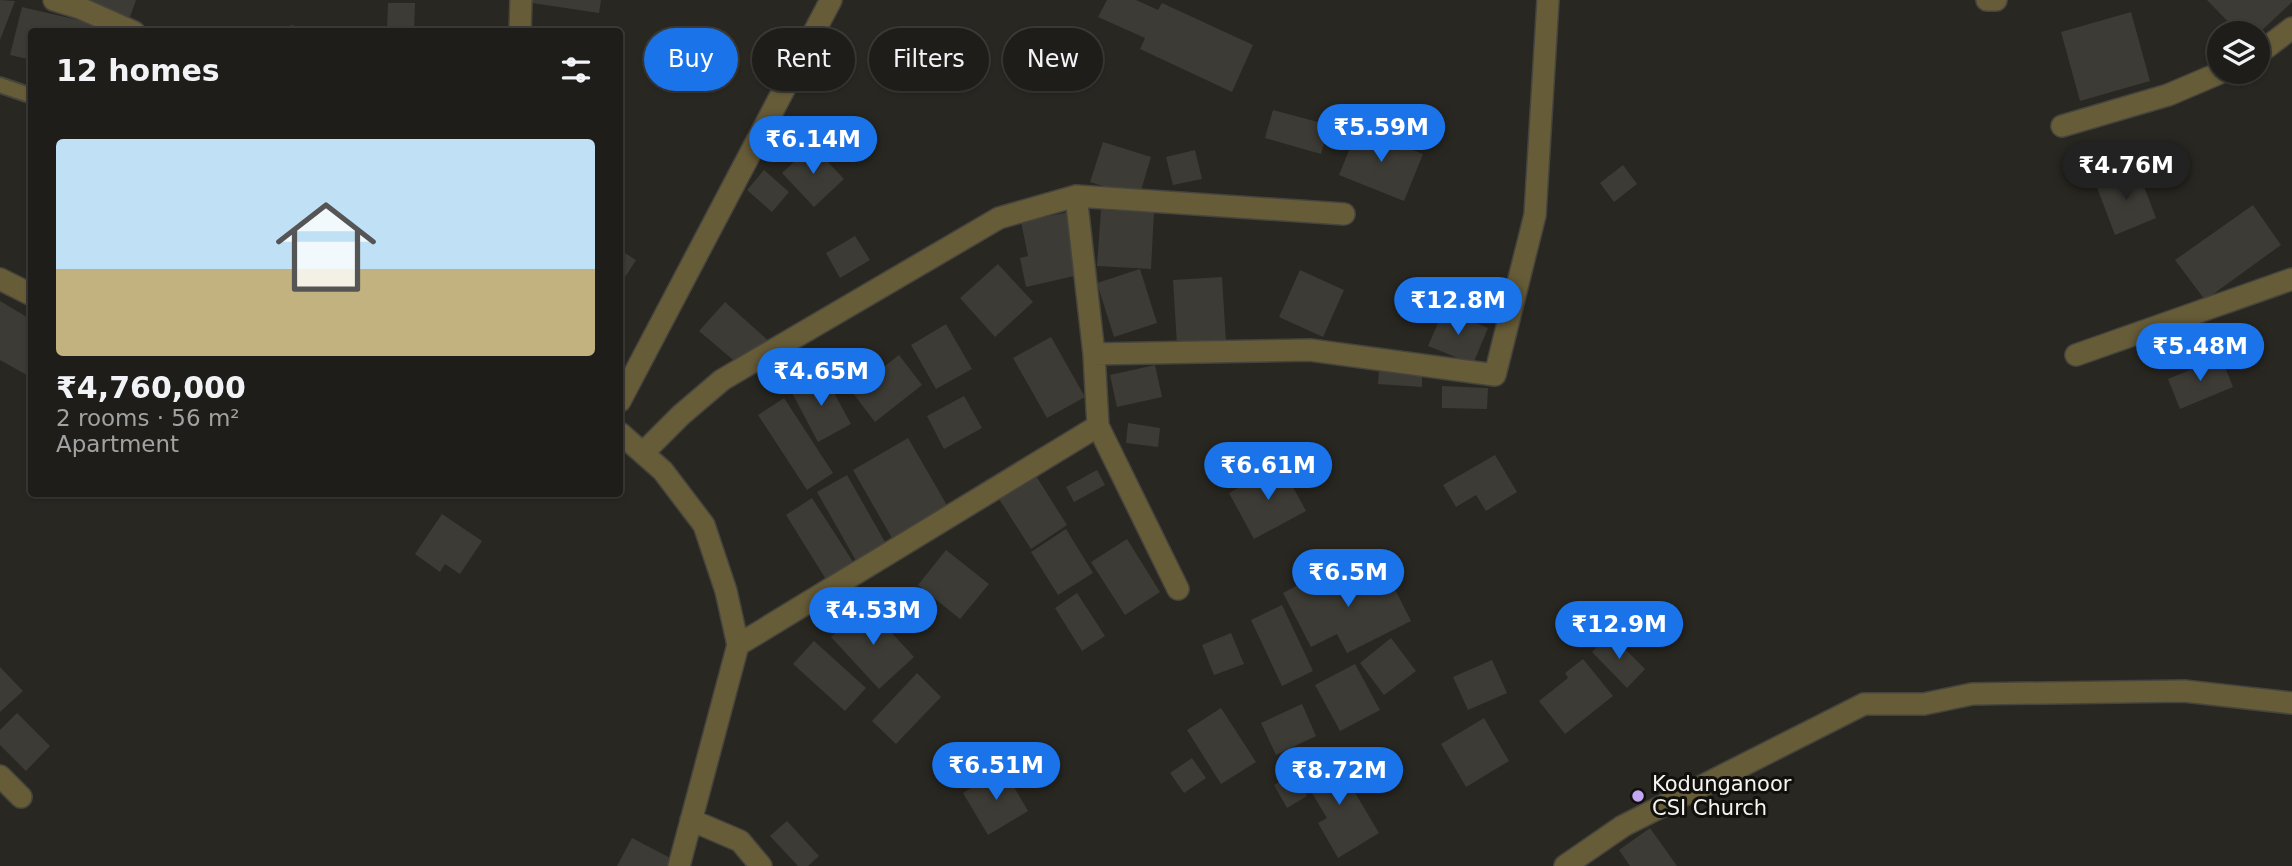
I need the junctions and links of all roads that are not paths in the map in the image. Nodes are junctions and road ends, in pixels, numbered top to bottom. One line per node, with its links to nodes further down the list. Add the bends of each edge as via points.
1 (54, 0): 7 (street)
2 (520, 0): 8 (street)
3 (831, 0): 22 (street)
4 (1548, 0): 20 (street, via 1535,215 1494,375 1310,350)
5 (1987, 0): 6 (street)
6 (1996, 0)
7 (125, 28)
8 (520, 28)
9 (2292, 29): 10 (street)
10 (2270, 45)
11 (2207, 78): 14 (street, via 2168,95)
12 (0, 85): 13 (lane)
13 (28, 95)
14 (2062, 126)
15 (1076, 196): 16 (street); 20 (street); 25 (street, via 999,218 722,380)
16 (1344, 214)
17 (0, 279): 19 (street)
18 (2292, 279): 21 (street)
19 (28, 293)
20 (1094, 354): 23 (street)
21 (2076, 355)
22 (623, 395)
23 (1098, 426): 26 (street); 27 (street)
24 (623, 436): 25 (street)
25 (643, 453): 27 (street, via 663,471 704,525)
26 (1178, 589)
27 (738, 645): 31 (street)
28 (2292, 703): 34 (street, via 2184,691 1972,694 1924,704 1864,704 1623,826)
29 (0, 776): 30 (street)
30 (21, 797)
31 (691, 820): 32 (street); 33 (street, via 740,841)
32 (679, 866)
33 (761, 866)
34 (1565, 866)

